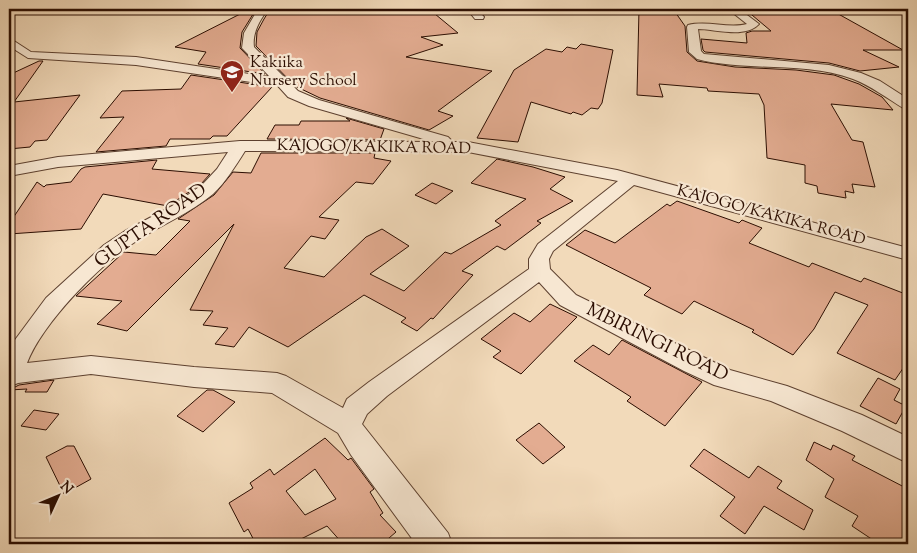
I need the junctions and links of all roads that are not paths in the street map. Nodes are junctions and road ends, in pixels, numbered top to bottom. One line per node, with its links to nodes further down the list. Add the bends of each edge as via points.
1 (263, 9): 6 (street, via 246,42 248,48)
2 (472, 9): 4 (street)
3 (733, 9): 7 (street, via 754,24 740,28 692,27 695,52 701,56 829,69 857,76)
4 (479, 17)
5 (11, 42): 6 (street, via 28,55 136,61)
6 (283, 83): 9 (street, via 293,94 314,103)
7 (908, 106)
8 (240, 146): 9 (street, KAJOGO/KAKIKA ROAD); 10 (street, KAJOGO/KAKIKA ROAD, via 58,162); 14 (street, GUPTA ROAD, via 208,189 111,250 54,304 21,348)
9 (468, 147): 11 (street, KAJOGO/KAKIKA ROAD)
10 (9, 171)
11 (631, 178): 12 (street, KAJOGO/KAKIKA ROAD); 13 (street, via 545,248 539,259)
12 (908, 254)
13 (540, 270): 15 (street, via 378,389 357,407); 16 (street, MBIRINGI ROAD, via 568,300 693,364 723,378 778,393 852,423)
14 (9, 376): 15 (street, via 92,365 194,378 278,382)
15 (348, 425): 17 (street)
16 (908, 451)
17 (436, 544)

